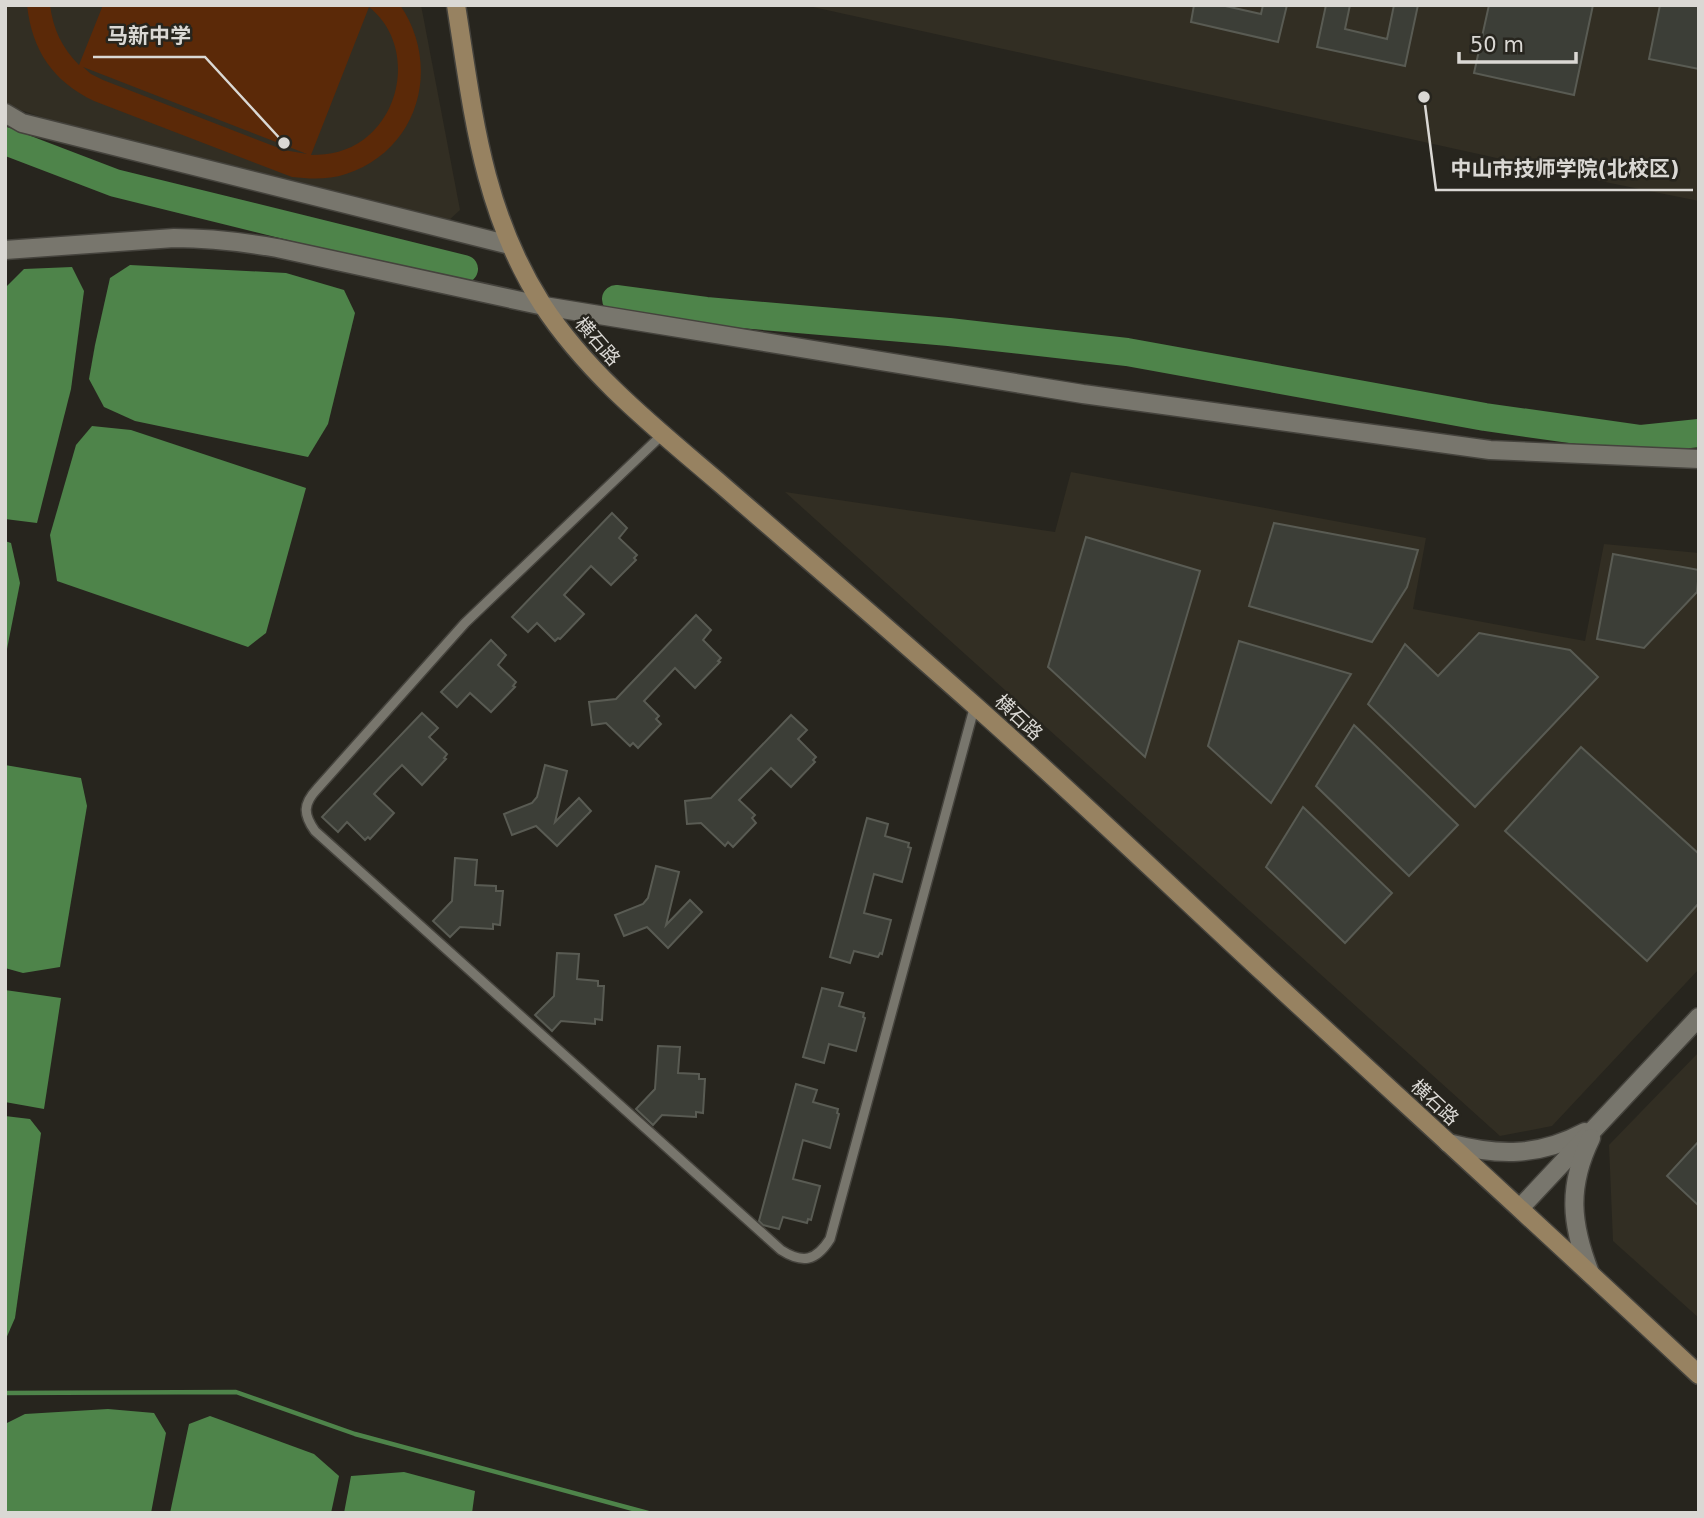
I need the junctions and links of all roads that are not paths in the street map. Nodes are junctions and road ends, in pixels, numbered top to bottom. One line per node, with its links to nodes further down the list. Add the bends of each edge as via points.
1 (456, 5): 3 (main road, 横石路, via 480,151)
2 (5, 113): 3 (street, via 22,123)
3 (510, 244): 5 (main road, 横石路)
4 (5, 250): 5 (street, via 197,238 245,242)
5 (544, 306): 6 (main road, 横石路, via 606,383); 7 (street, via 1083,394 1490,450)
6 (663, 434): 8 (main road, 横石路); 8 (lane, via 465,623 309,798 306,809 316,831 794,1258 808,1259 822,1252 830,1239)
7 (1699, 459)
8 (975, 705): 11 (main road, 横石路)
9 (1699, 1017): 10 (street)
10 (1597, 1125): 11 (street, via 1570,1140 1519,1152 1478,1151); 12 (street); 13 (street, via 1576,1183 1574,1214)
11 (1448, 1143): 12 (main road, 横石路)
12 (1520, 1208): 13 (main road, 横石路)
13 (1590, 1273): 14 (main road, 横石路)
14 (1699, 1375)

